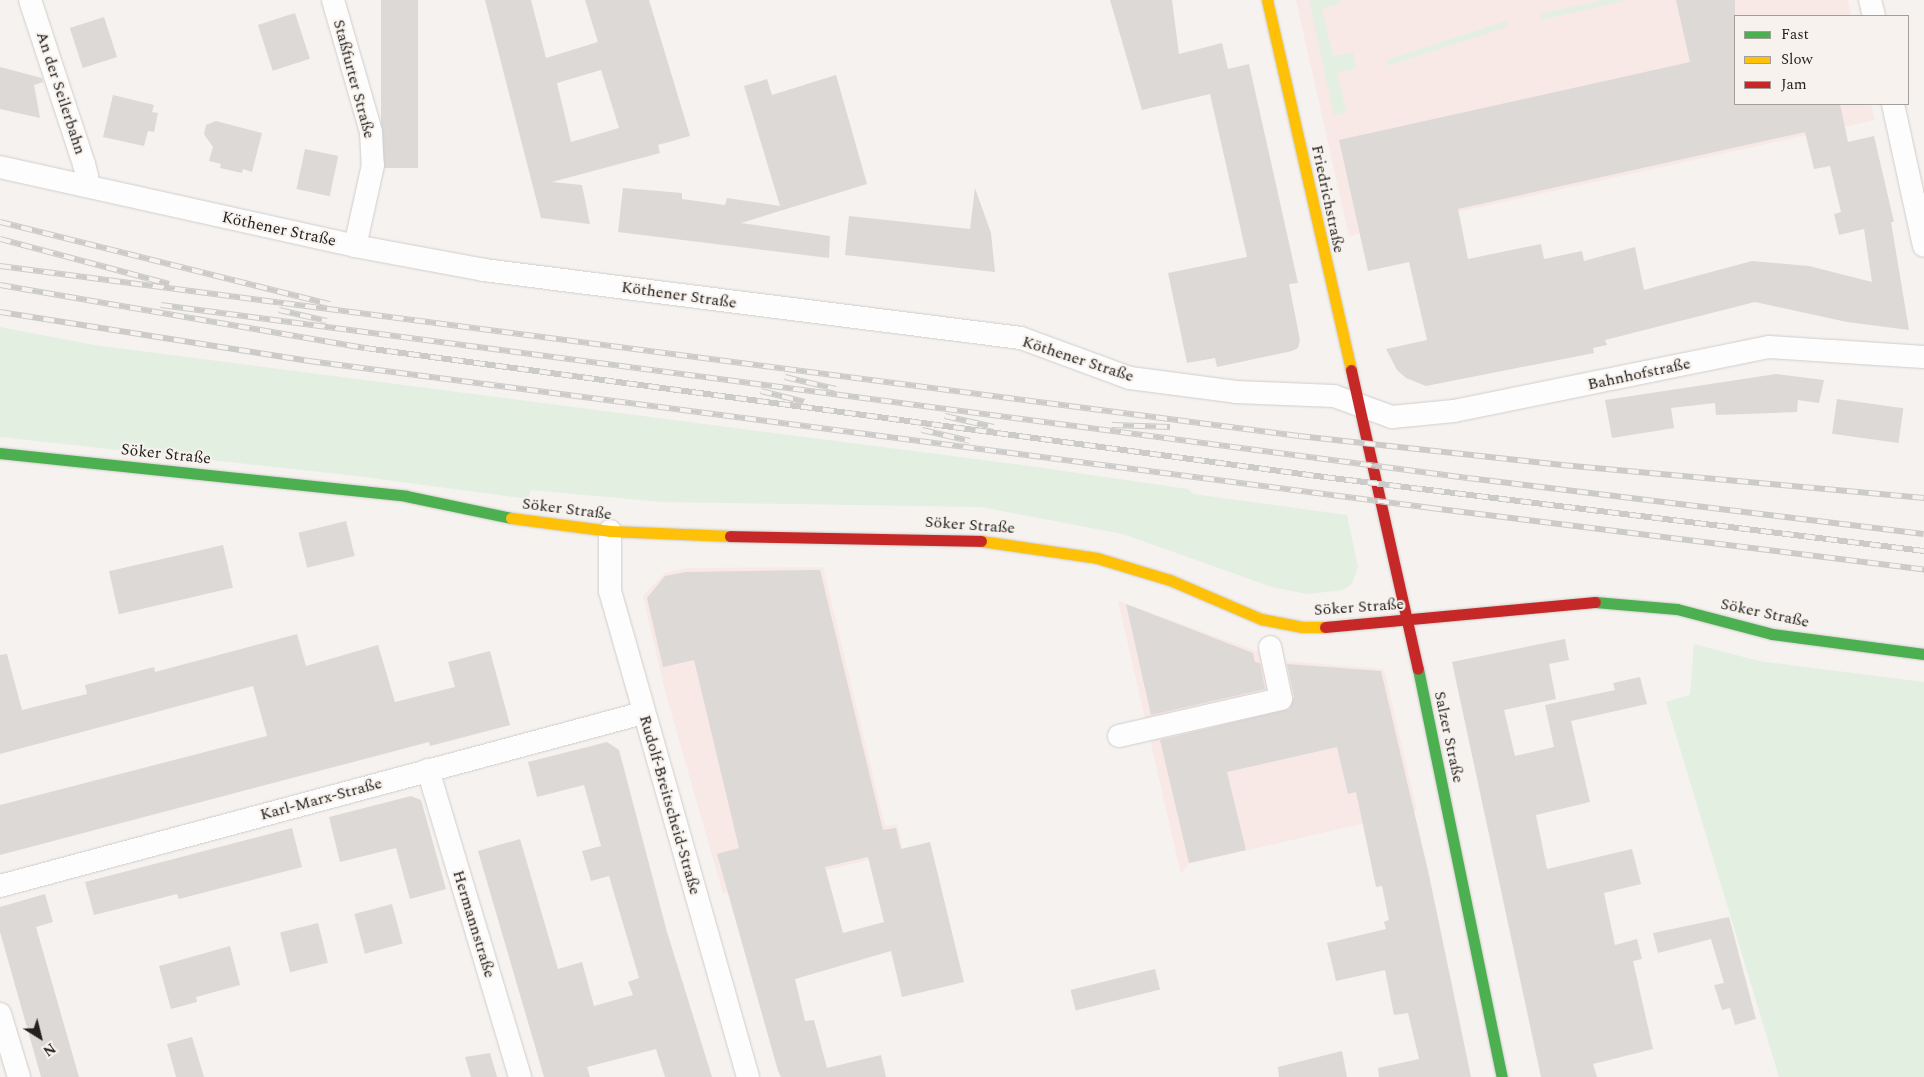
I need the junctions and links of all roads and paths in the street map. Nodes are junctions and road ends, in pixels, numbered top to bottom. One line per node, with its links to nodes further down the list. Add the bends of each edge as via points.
1 (30, 0): 8 (street, An der Seilerbahn, via 84,164 87,176)
2 (333, 0): 9 (street, Staßfurter Straße, via 371,132 373,165)
3 (1267, 0): 12 (street, Friedrichstraße)
4 (1870, 0): 5 (street)
5 (1874, 15)
6 (1893, 105): 10 (street)
7 (0, 167): 8 (street, Köthener Straße)
8 (84, 186): 9 (street, Köthener Straße)
9 (355, 246): 12 (street, Köthener Straße, via 484,270 1021,338 1130,378 1236,392 1334,396)
10 (1924, 246)
11 (1924, 357): 12 (street, Bahnhofstraße, via 1769,347 1429,415 1392,417)
12 (1358, 405): 15 (street, Salzer Straße)
13 (0, 453): 14 (street, Söker Straße, via 406,496 522,521)
14 (610, 531): 15 (street, Söker Straße, via 992,540 1097,558 1133,568 1280,624 1327,627); 18 (street, Rudolf-Breitscheid-Straße, via 610,591)
15 (1407, 620): 17 (street, Söker Straße, via 1599,602 1634,603 1677,609 1772,634); 26 (street, Salzer Straße)
16 (1270, 647): 19 (street, via 1281,698)
17 (1924, 654)
18 (643, 713): 20 (street, Karl-Marx-Straße); 25 (street, Rudolf-Breitscheid-Straße)
19 (1119, 736)
20 (428, 770): 21 (street, Karl-Marx-Straße); 24 (street, Hermannstraße)
21 (0, 886)
22 (0, 1014): 23 (street)
23 (19, 1077)
24 (520, 1077)
25 (748, 1077)
26 (1502, 1077)

